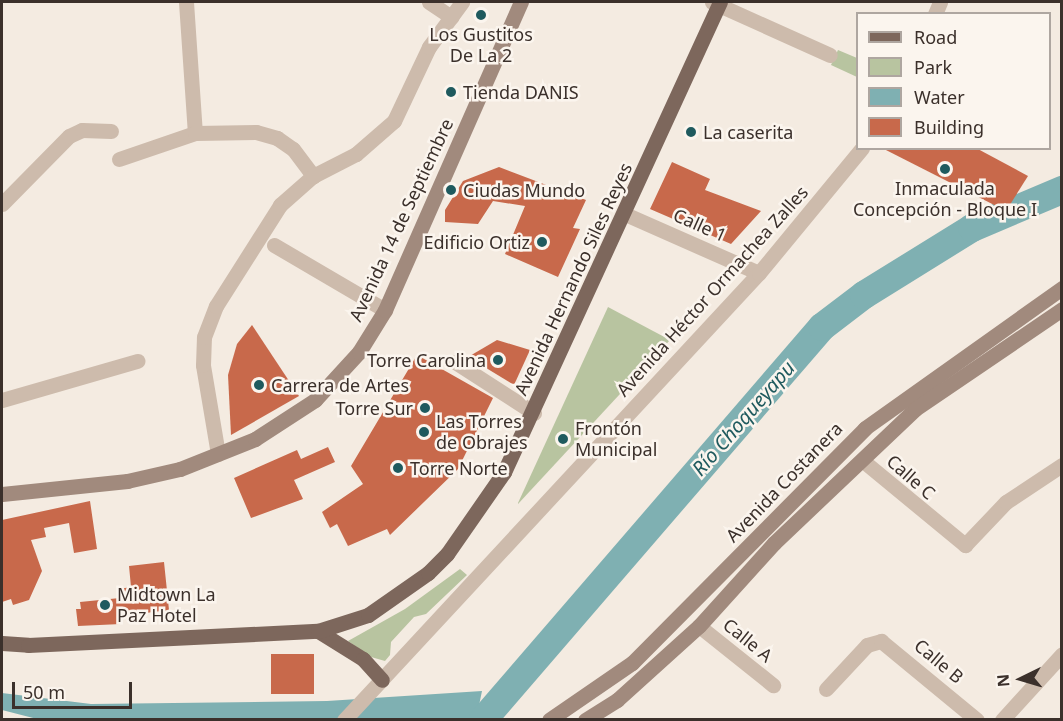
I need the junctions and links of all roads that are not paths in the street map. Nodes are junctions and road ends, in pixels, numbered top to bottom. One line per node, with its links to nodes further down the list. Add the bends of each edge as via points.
1 (186, 2): 9 (street)
2 (429, 2): 6 (street)
3 (462, 2): 6 (street)
4 (521, 2): 19 (main road, Avenida 14 de Septiembre)
5 (717, 3): 7 (street); 14 (main road, Avenida Hernando Siles Reyes)
6 (451, 17): 12 (street, via 429,47 394,121 356,154)
7 (830, 55)
8 (111, 131): 13 (street, via 82,130 69,136)
9 (195, 133): 11 (street); 12 (street, via 256,132 277,138 293,149)
10 (860, 150): 16 (street, Avenida Héctor Ormachea Zalles)
11 (118, 159)
12 (313, 176): 24 (street, via 280,205 216,306 204,337 203,365)
13 (2, 204)
14 (625, 214): 16 (street, Calle 1); 23 (main road, Avenida Hernando Siles Reyes)
15 (274, 245): 19 (street)
16 (759, 273): 32 (street, Avenida Héctor Ormachea Zalles)
17 (1062, 288): 36 (main road, Avenida Costanera, via 865,428 632,663)
18 (1062, 309): 25 (main road, Avenida Costanera, via 915,409)
19 (385, 310): 24 (main road, Avenida 14 de Septiembre, via 359,352 315,400 279,426)
20 (137, 361): 22 (street)
21 (455, 362): 23 (street)
22 (2, 400)
23 (534, 413): 29 (main road, Avenida Hernando Siles Reyes, via 504,472 447,554 388,603 349,622)
24 (220, 453): 27 (main road, Avenida 14 de Septiembre, via 180,469 127,481)
25 (862, 460): 26 (street, Calle C, via 965,545 1006,502); 28 (main road, Avenida Costanera, via 774,543)
26 (1062, 465)
27 (2, 494)
28 (699, 626): 33 (street, Calle A); 37 (main road, Avenida Costanera, via 616,700)
29 (318, 631): 30 (main road, Avenida Hernando Siles Reyes); 32 (main road, via 363,658)
30 (2, 643)
31 (1062, 654): 39 (street)
32 (382, 680): 35 (street, Avenida Héctor Ormachea Zalles)
33 (773, 685)
34 (826, 689): 38 (street, Calle B, via 871,642 888,644)
35 (344, 720)
36 (549, 720)
37 (585, 720)
38 (977, 720)
39 (1002, 720)

